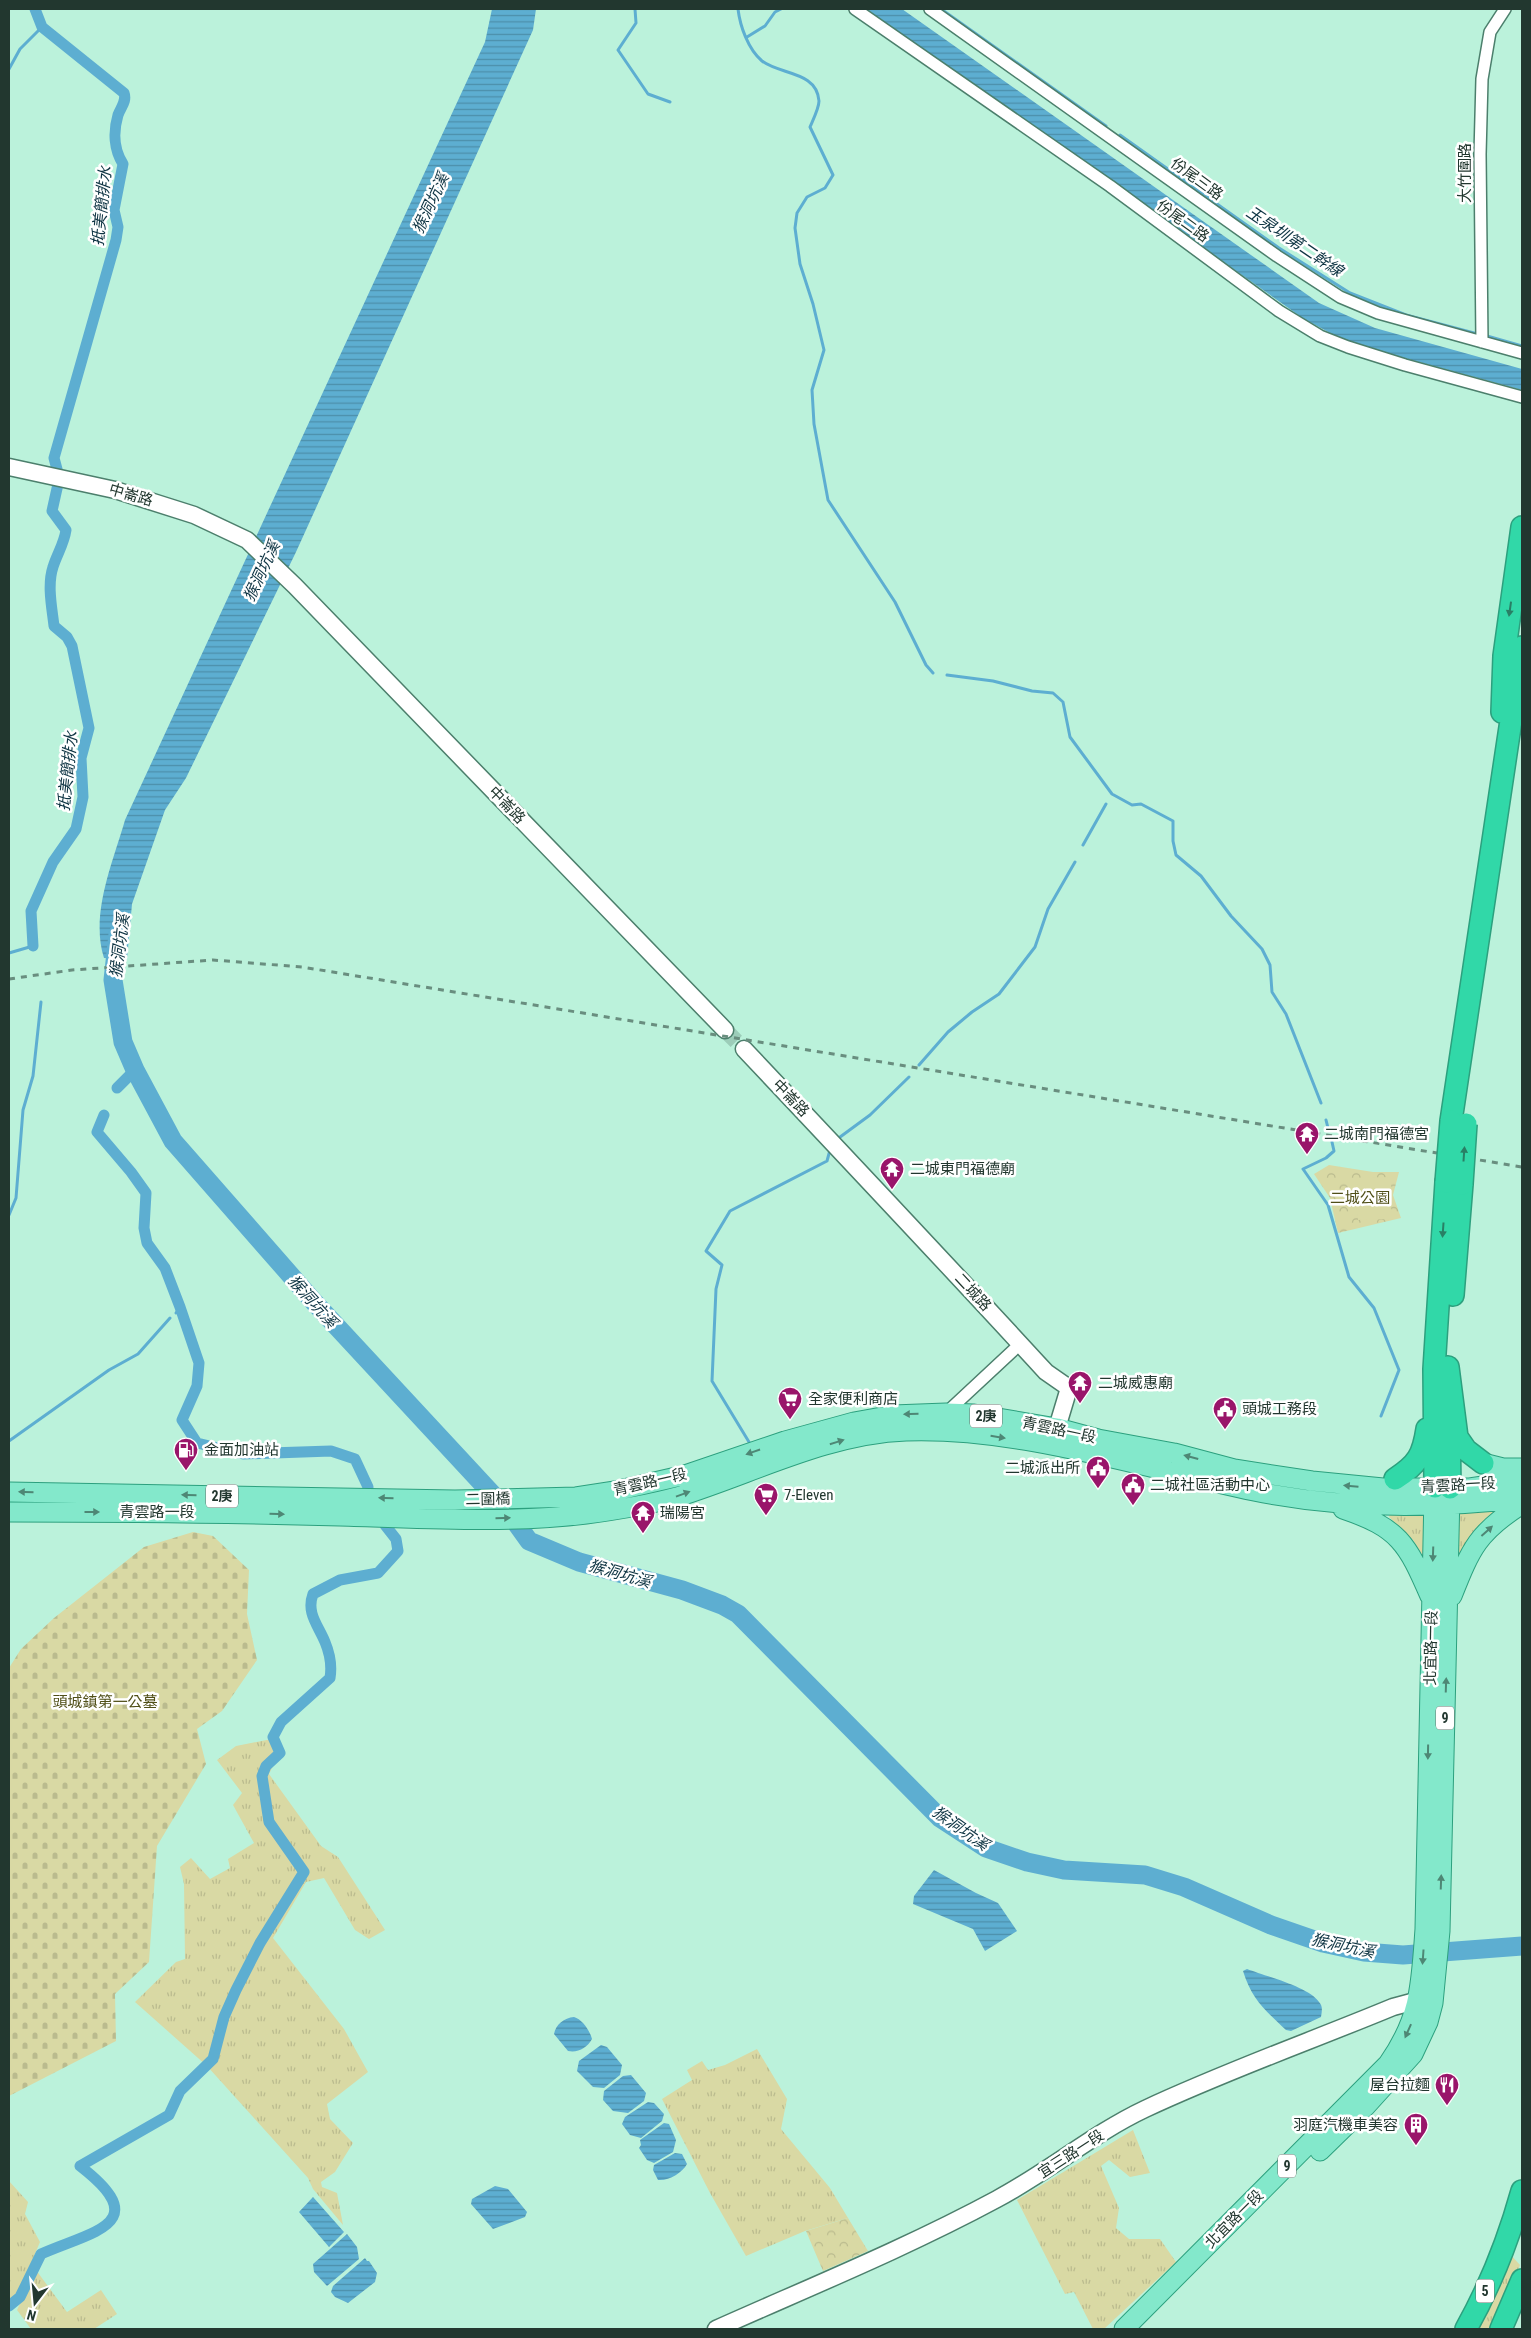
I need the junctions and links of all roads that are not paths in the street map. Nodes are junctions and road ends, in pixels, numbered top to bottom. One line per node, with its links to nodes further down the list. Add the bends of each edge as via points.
1 (855, 9): 6 (street, 份尾二路, via 1110,186 1279,311 1320,336 1395,362)
2 (930, 9): 4 (street, 份尾三路, via 1277,256 1340,297 1378,313)
3 (1506, 9): 4 (street, 大竹圍路, via 1490,32 1482,79)
4 (1482, 342): 5 (street, 份尾三路)
5 (1522, 353)
6 (1522, 397)
7 (9, 467): 12 (street, 中崙路, via 115,490 194,515 247,540)
8 (1522, 526): 11 (highway, one-way to 11, via 1503,665)
9 (1522, 647): 11 (highway)
10 (1522, 737): 14 (highway, via 1473,1056)
11 (1498, 816): 14 (highway)
12 (725, 1030)
13 (744, 1049): 15 (street, 中崙路)
14 (1458, 1123): 17 (highway, bridge)
15 (837, 1147): 16 (street, 二城路)
16 (1020, 1344): 18 (street); 19 (street, 二城路, via 1046,1372 1069,1388)
17 (1441, 1368): 22 (highway, via 1457,1437 1466,1450); 25 (highway, via 1424,1446 1413,1467); 27 (highway)
18 (946, 1413): 19 (main road, 青雲路一段 / 2庚, via 974,1414); 28 (main road, 青雲路一段 / 2庚, one-way to 28, via 893,1415 854,1422 785,1441 685,1475 616,1491)
19 (1057, 1428): 20 (street, 二城路); 21 (main road, 青雲路一段 / 2庚)
20 (1046, 1445): 21 (main road, 青雲路一段 / 2庚); 34 (main road, 青雲路一段 / 2庚, one-way to 20, via 620,1509 678,1496 844,1440 902,1431 966,1432)
21 (1118, 1451): 25 (main road, 青雲路一段 / 2庚, one-way to 21, via 1312,1482 1234,1469 1174,1452); 31 (main road, 青雲路一段 / 2庚, via 1259,1492)
22 (1483, 1463): 23 (main road)
23 (1522, 1468)
24 (1522, 1480): 27 (main road, 青雲路一段)
25 (1389, 1483): 27 (main road, 青雲路一段 / 2庚)
26 (9, 1492): 30 (main road, 青雲路一段 / 2庚, one-way to 26)
27 (1442, 1496): 29 (main road, 青雲路一段); 31 (main road, 青雲路一段 / 2庚, via 1356,1504); 36 (main road, 北宜路一段 / 9)
28 (542, 1498): 30 (main road, 二圍橋 / 2庚)
29 (1522, 1498)
30 (435, 1499)
31 (1313, 1500): 36 (main road, via 1366,1517 1394,1533)
32 (1522, 1504): 36 (main road, one-way to 32, via 1481,1535)
33 (9, 1512): 35 (main road, 青雲路一段 / 2庚, one-way to 35, via 204,1512)
34 (561, 1516): 35 (main road, 二圍橋 / 2庚, one-way to 34)
35 (454, 1518)
36 (1440, 1602): 37 (main road, 北宜路一段 / 9, via 1432,1930)
37 (1427, 1993): 40 (street, 宜三路一段, via 1143,2110 995,2200 845,2274); 41 (main road, 北宜路一段 / 9, one-way to 41, via 1388,2064); 42 (main road, 北宜路一段 / 9, via 1422,2037 1410,2058 1365,2107)
38 (1522, 2191): 43 (highway, 5, via 1502,2251 1479,2307)
39 (1522, 2280): 44 (highway, 5)
40 (716, 2329)
41 (1124, 2329)
42 (1140, 2329)
43 (1466, 2329)
44 (1501, 2329)

